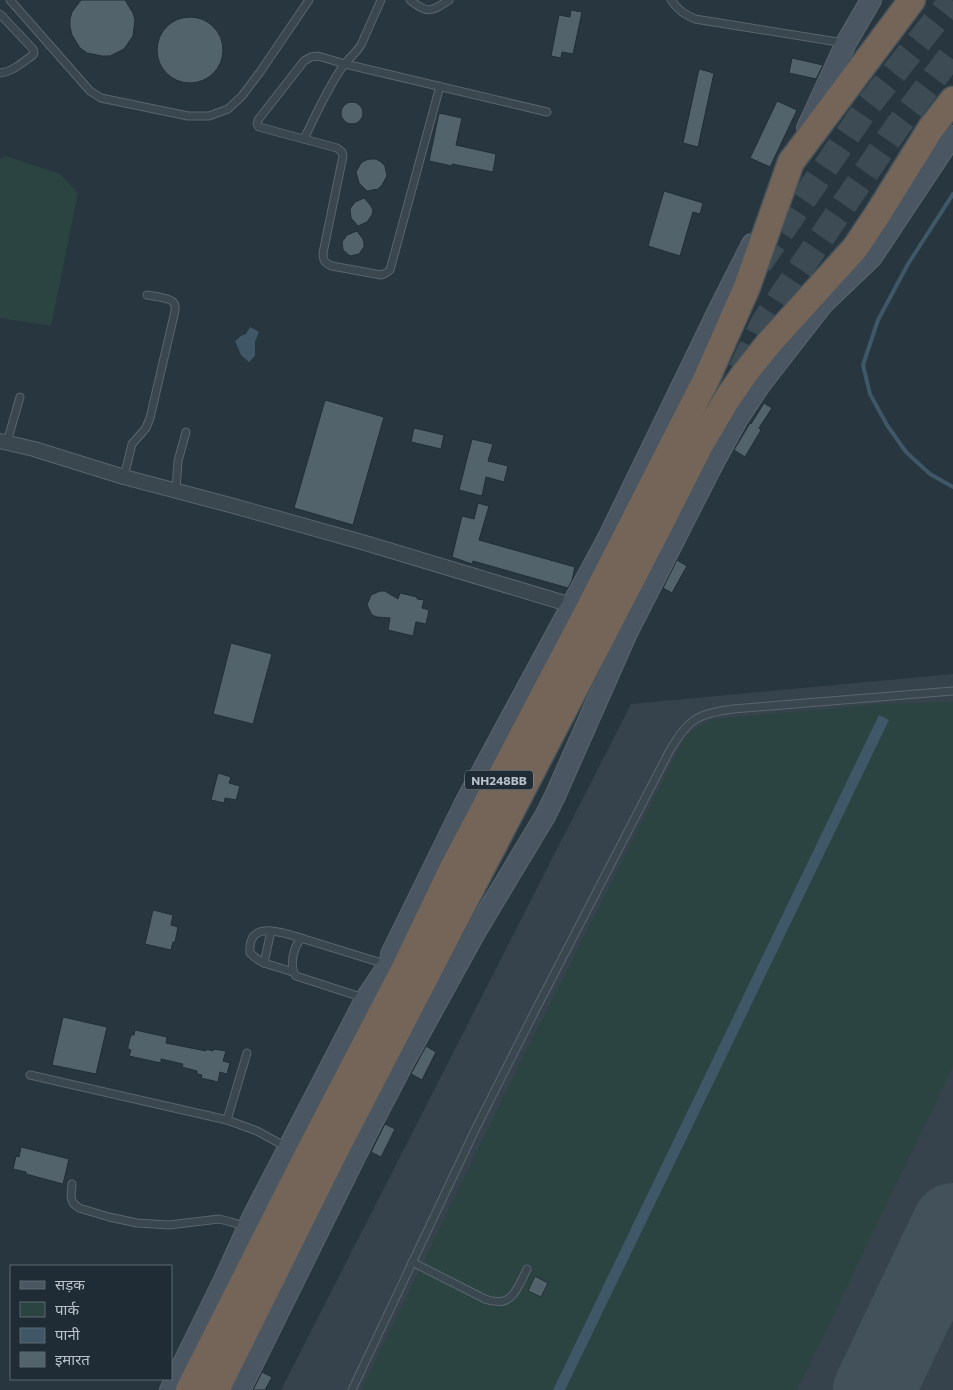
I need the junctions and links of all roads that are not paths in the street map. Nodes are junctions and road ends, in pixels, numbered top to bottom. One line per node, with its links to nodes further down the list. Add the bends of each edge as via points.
1 (10, 0): 2 (lane, via 95,96 188,116 209,116 228,109 242,96)
2 (309, 0)
3 (381, 0): 11 (lane, via 361,45)
4 (410, 0): 5 (lane, via 421,9 428,10)
5 (449, 0)
6 (671, 0): 10 (lane, via 678,10 695,18)
7 (871, 0): 10 (street)
8 (909, 3): 18 (highway)
9 (0, 14): 12 (lane, via 34,53 11,70)
10 (846, 43): 18 (street)
11 (345, 64): 13 (lane); 17 (lane, via 321,102); 17 (lane, via 318,56 304,61 258,120 259,127)
12 (0, 73)
13 (440, 86): 15 (lane); 17 (lane, via 390,270 386,273 332,266 323,260 343,156 337,148)
14 (953, 100): 43 (highway, NH248BB, via 931,128 855,248 745,373 700,445 335,1151)
15 (547, 112)
16 (953, 136): 44 (street, via 872,257 823,304 760,385 726,440 627,633 545,816 458,963 396,1078)
17 (304, 139)
18 (791, 162): 25 (highway, NH248BB, via 747,287 706,380)
19 (147, 295): 23 (lane, via 170,300 175,311 150,418 132,444)
20 (20, 397): 22 (lane)
21 (186, 432): 24 (lane, via 178,461)
22 (4, 441): 23 (street)
23 (124, 477): 24 (street)
24 (176, 490): 25 (street)
25 (580, 608): 30 (highway, NH248BB, via 453,868)
26 (953, 692): 39 (lane, via 733,709 705,714 688,724 670,750 536,1009)
27 (271, 931): 28 (lane); 29 (lane); 29 (lane, via 258,932 251,940 250,953)
28 (304, 939): 30 (lane); 31 (lane, via 300,939 296,946)
29 (264, 962): 31 (lane)
30 (394, 965): 32 (street); 42 (highway, NH248BB, via 306,1158)
31 (293, 972): 32 (lane, via 296,976)
32 (366, 998): 36 (street)
33 (247, 1053): 35 (lane)
34 (30, 1075): 35 (lane)
35 (227, 1120): 36 (lane, via 257,1131)
36 (288, 1148): 38 (street)
37 (72, 1184): 38 (lane, via 73,1203 109,1218 168,1225 219,1220)
38 (248, 1228): 41 (street)
39 (412, 1262): 40 (lane, via 493,1302 507,1300 514,1294); 45 (lane)
40 (527, 1269)
41 (170, 1390)
42 (189, 1390)
43 (216, 1390)
44 (240, 1390)
45 (352, 1390)

